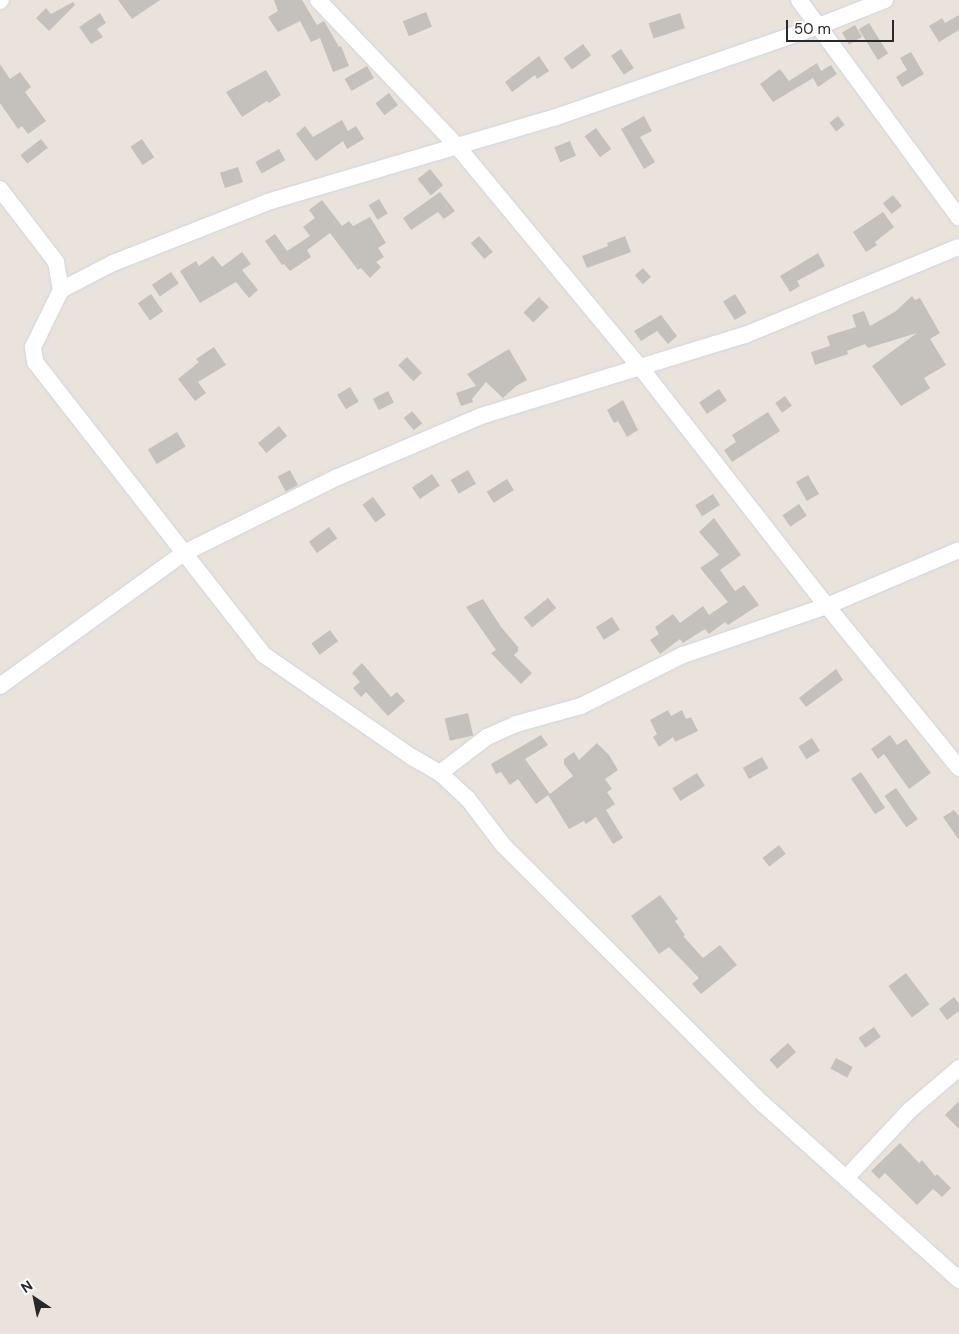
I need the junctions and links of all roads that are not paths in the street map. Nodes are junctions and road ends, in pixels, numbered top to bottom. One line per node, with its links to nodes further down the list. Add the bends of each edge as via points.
1 (318, 0): 5 (street)
2 (799, 0): 4 (street)
3 (885, 0): 4 (street)
4 (819, 26): 5 (street, via 556,117); 7 (street)
5 (458, 146): 9 (street, via 268,202 113,264); 10 (street)
6 (0, 189): 9 (street, via 56,262)
7 (959, 218)
8 (959, 248): 10 (street, via 745,334)
9 (62, 290): 12 (street, via 33,346 35,362)
10 (640, 367): 12 (street, via 481,416 338,477); 13 (street)
11 (959, 550): 13 (street)
12 (184, 553): 14 (street); 16 (street, via 264,654)
13 (827, 606): 15 (street); 16 (street, via 683,655 581,706 516,724 487,737)
14 (0, 686)
15 (959, 768)
16 (440, 773): 18 (street, via 468,799 503,845 762,1102)
17 (959, 1068): 18 (street, via 910,1110)
18 (846, 1178): 19 (street)
19 (959, 1280)

